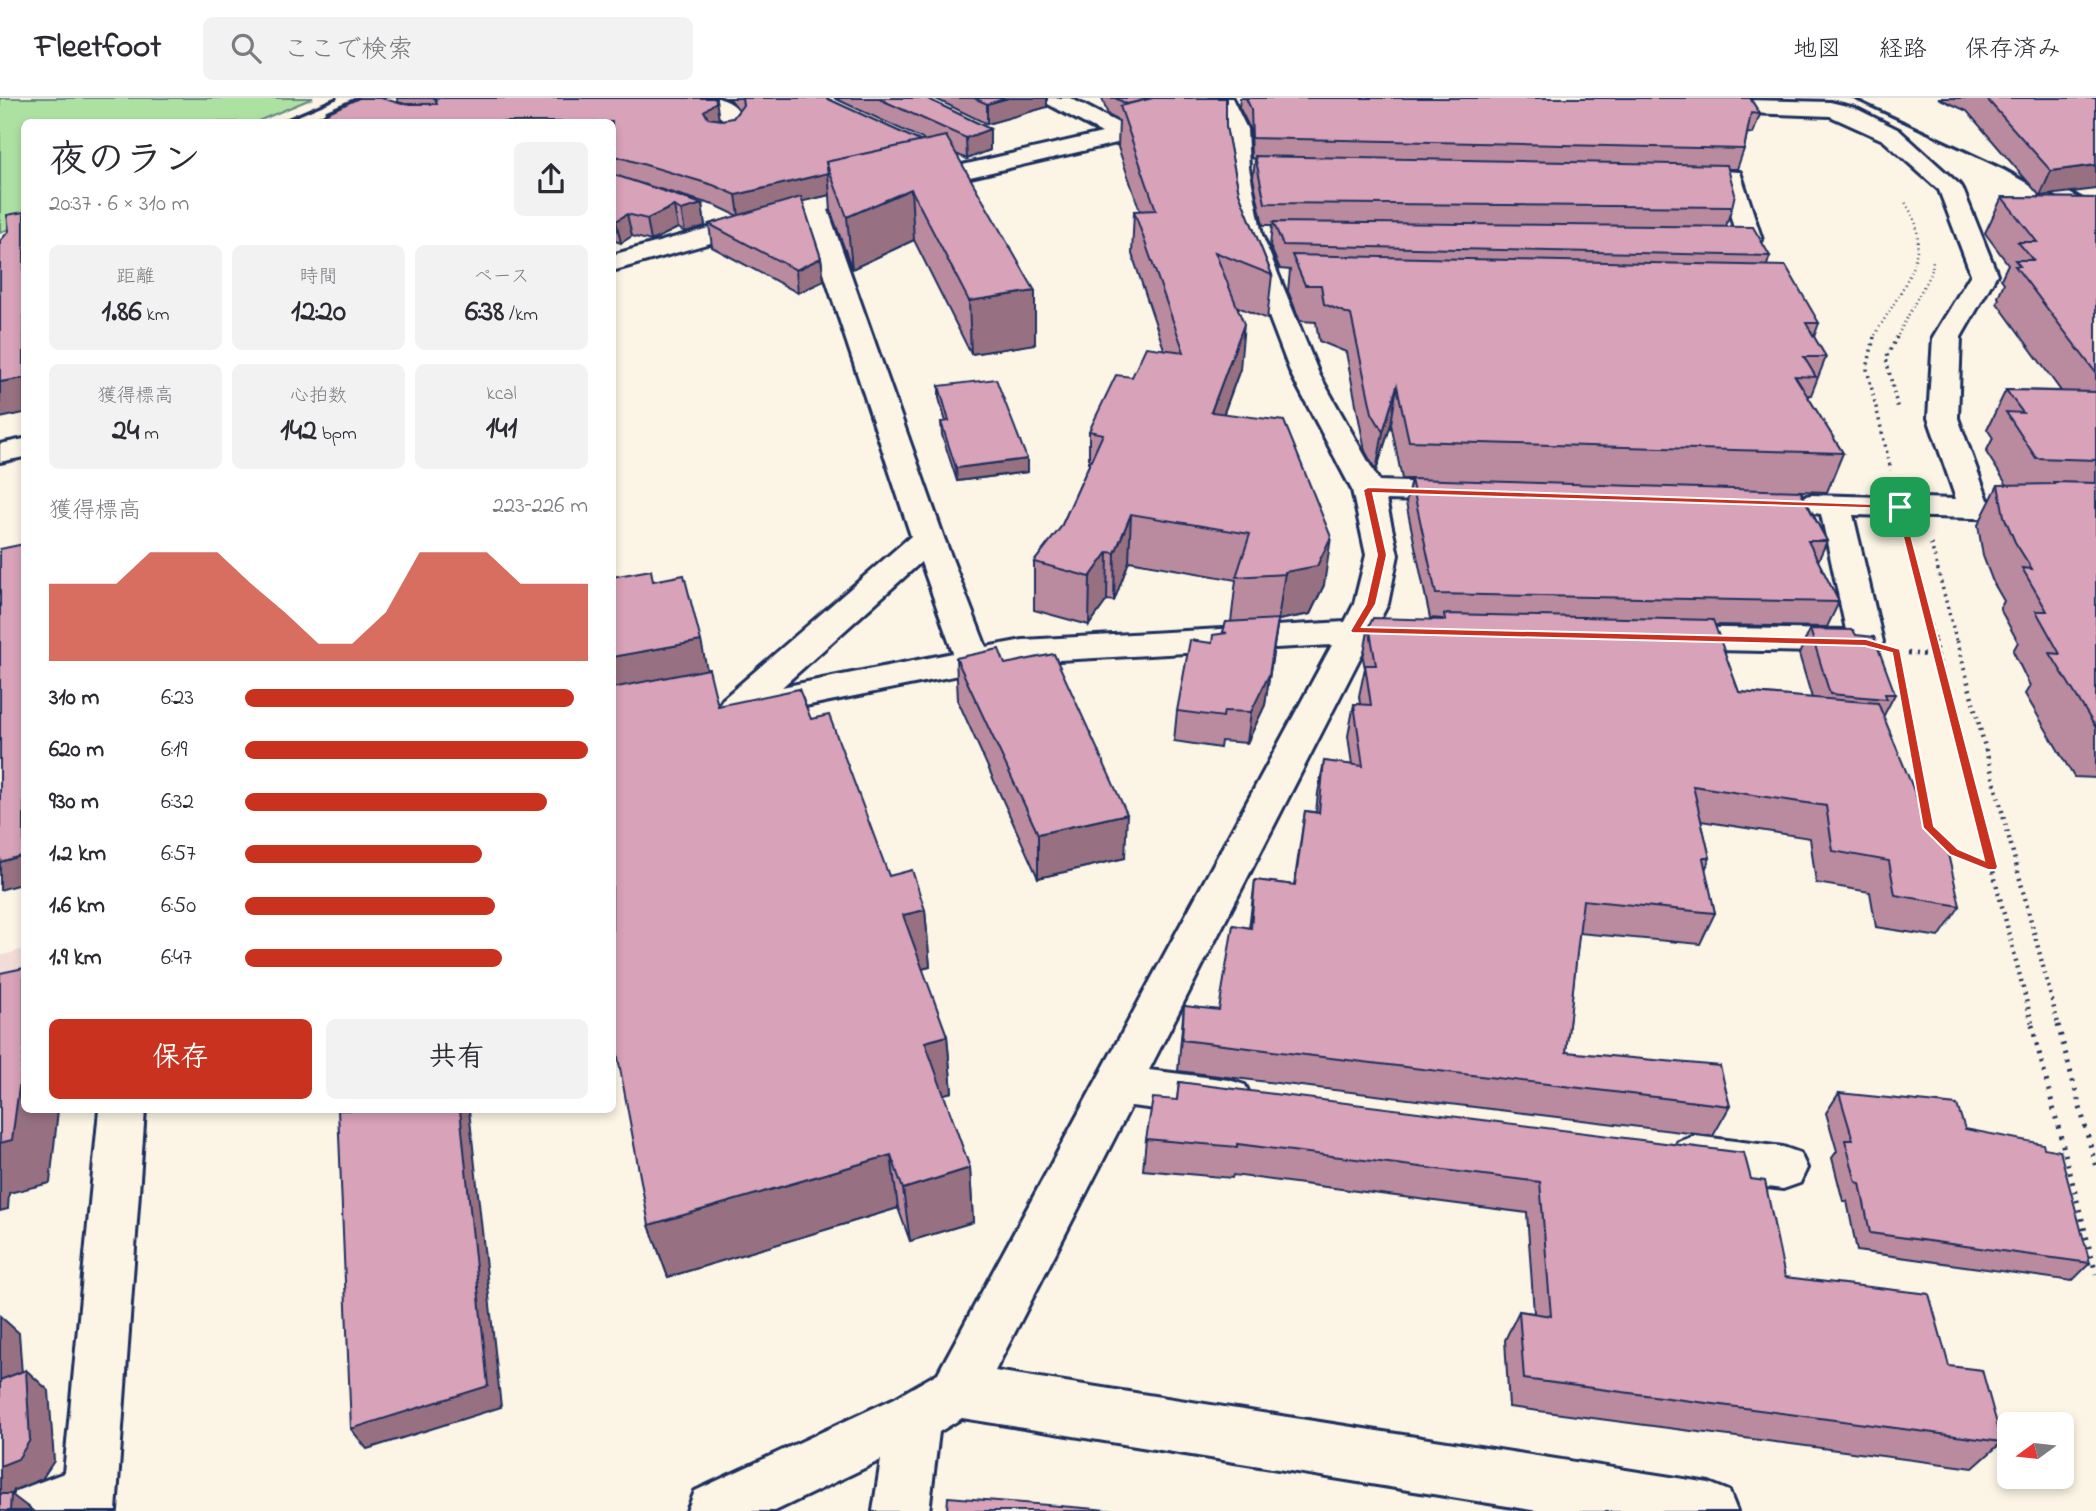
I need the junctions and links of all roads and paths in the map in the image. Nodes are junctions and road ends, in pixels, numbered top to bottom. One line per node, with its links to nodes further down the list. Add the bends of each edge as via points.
1 (1054, 98): 6 (street)
2 (706, 99): 5 (street, via 733,115 733,127)
3 (1689, 103): 27 (street, via 1812,107 1847,113 1891,135 1950,187 1984,274 1947,337 1943,418)
4 (1220, 104): 6 (street); 22 (street, via 1236,129 1251,168 1264,235 1281,280 1305,374)
5 (721, 132)
6 (1124, 135): 9 (street)
7 (993, 140): 9 (street)
8 (930, 154): 10 (street)
9 (1029, 157): 10 (street)
10 (967, 171): 13 (street)
11 (1650, 176): 16 (street, via 1732,177 1749,240)
12 (1899, 192): 26 (path, via 1917,226 1919,246 1914,267 1874,338 1866,363)
13 (814, 206): 15 (street); 29 (street)
14 (707, 214): 15 (street)
15 (740, 229): 18 (street)
16 (1693, 240)
17 (1934, 258): 19 (path, via 1886,358)
18 (616, 262)
19 (1899, 412)
20 (21, 449): 21 (street)
21 (0, 453)
22 (1368, 490): 23 (street); 30 (street, via 1382,555 1371,604)
23 (1492, 494)
24 (1780, 503): 25 (street)
25 (1835, 505): 26 (street); 33 (street)
26 (1911, 506): 27 (street); 34 (path); 41 (path)
27 (1975, 508): 28 (street)
28 (2094, 517)
29 (928, 538): 35 (street); 35 (street, via 721,712)
30 (1355, 631): 31 (street); 35 (street, via 1023,651); 37 (street)
31 (1410, 632)
32 (1631, 637): 33 (street)
33 (1881, 647): 34 (path); 36 (path, via 1929,828 1954,852)
34 (1938, 656): 36 (path)
35 (973, 659)
36 (1992, 867): 43 (path)
37 (1117, 1085): 38 (street); 44 (street, via 989,1335)
38 (1269, 1104)
39 (122, 1113): 46 (street)
40 (1658, 1153): 42 (street)
41 (2096, 1167)
42 (1783, 1168)
43 (2096, 1274)
44 (936, 1404): 45 (street); 48 (street); 49 (street)
45 (1541, 1498): 50 (street)
46 (89, 1501): 47 (street)
47 (36, 1511)
48 (715, 1511)
49 (901, 1511)
50 (1709, 1511)

